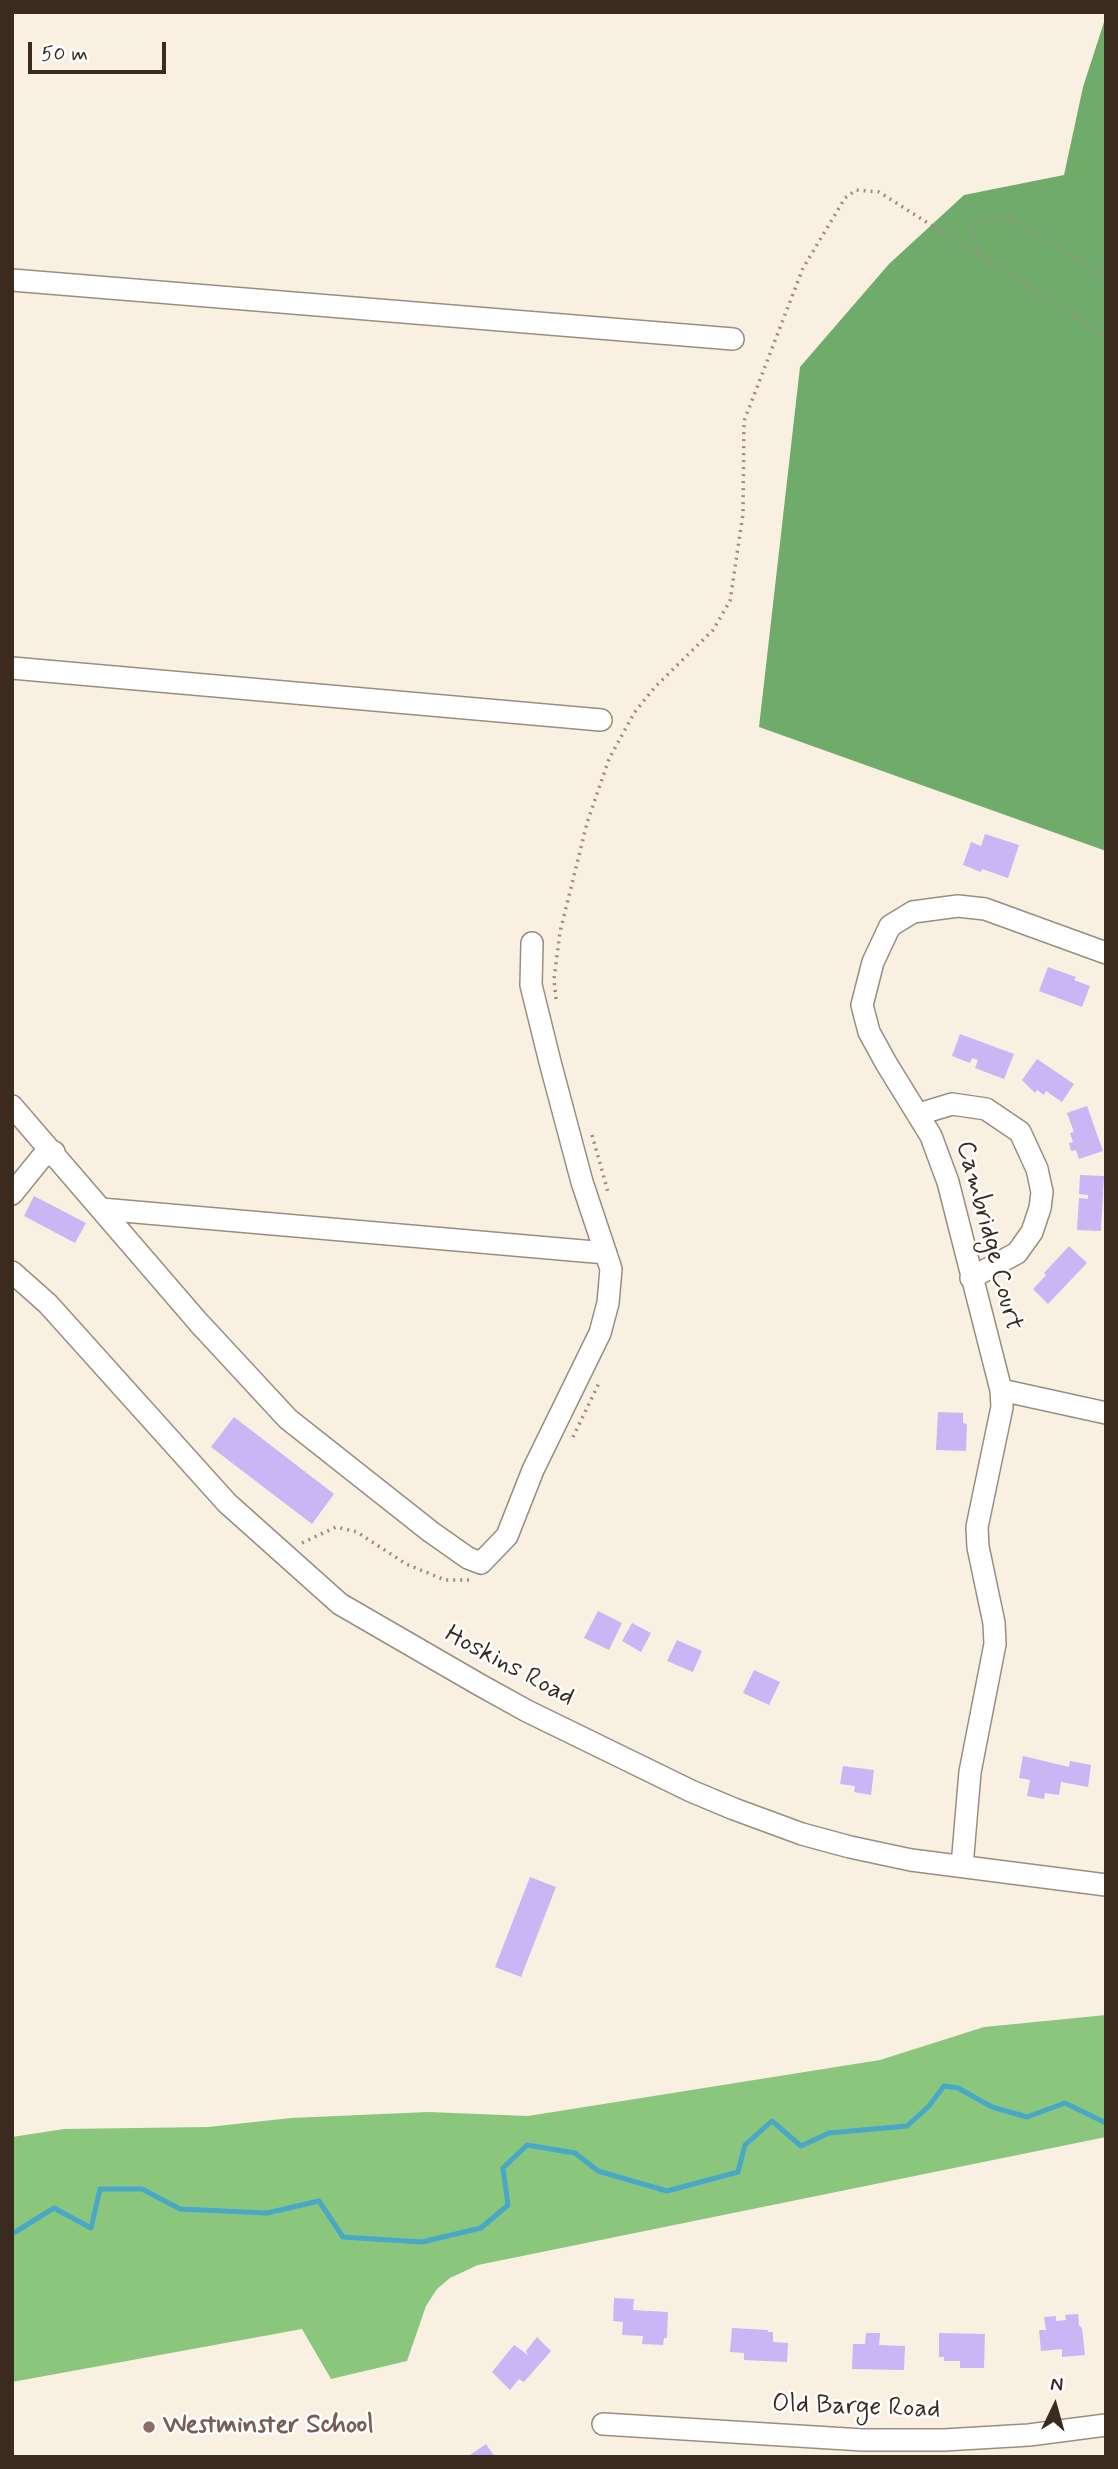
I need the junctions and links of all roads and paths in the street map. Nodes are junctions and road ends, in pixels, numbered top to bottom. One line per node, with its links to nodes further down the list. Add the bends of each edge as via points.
1 (980, 255): 2 (path, via 969,224 1008,217); 4 (path); 10 (path, via 878,192 856,190 845,198 803,268 744,421 743,513 730,601 713,630 634,713 609,759 587,823 560,932 554,979)
2 (1106, 277)
3 (12, 280): 5 (street)
4 (1106, 336)
5 (733, 339)
6 (12, 668): 7 (street)
7 (601, 720)
8 (532, 943): 18 (street, via 531,985 543,1037)
9 (1106, 953): 12 (street, Cambridge Court, via 985,909 958,906 913,912 890,926 873,962 862,1005 869,1031)
10 (557, 1004)
11 (12, 1106): 14 (street)
12 (919, 1115): 20 (street, Cambridge Court, via 948,1182); 20 (street, via 952,1104 986,1109 1020,1132 1037,1169 1042,1192 1032,1232 1017,1253)
13 (592, 1135): 16 (path)
14 (54, 1152): 15 (street, via 42,1157); 17 (street)
15 (12, 1194)
16 (610, 1200)
17 (101, 1209): 18 (street); 18 (street, via 288,1419 431,1532 481,1563 507,1536 533,1470 600,1333 611,1269)
18 (606, 1253)
19 (12, 1272): 25 (street, Hoskins Road, via 48,1304 227,1503)
20 (971, 1278): 22 (street, Cambridge Court)
21 (603, 1375): 24 (path)
22 (1001, 1390): 23 (street); 27 (street, Cambridge Court, via 1002,1407 977,1527 995,1644 970,1772)
23 (1106, 1413)
24 (568, 1446)
25 (283, 1553): 26 (path, via 336,1527 357,1532 432,1575); 27 (street, Hoskins Road, via 340,1604 527,1711 691,1791 850,1847)
26 (470, 1580)
27 (962, 1866): 28 (street, Hoskins Road)
28 (1106, 1885)
29 (603, 2424): 30 (street, Old Barge Road, via 863,2440 1029,2435)
30 (1106, 2425)

